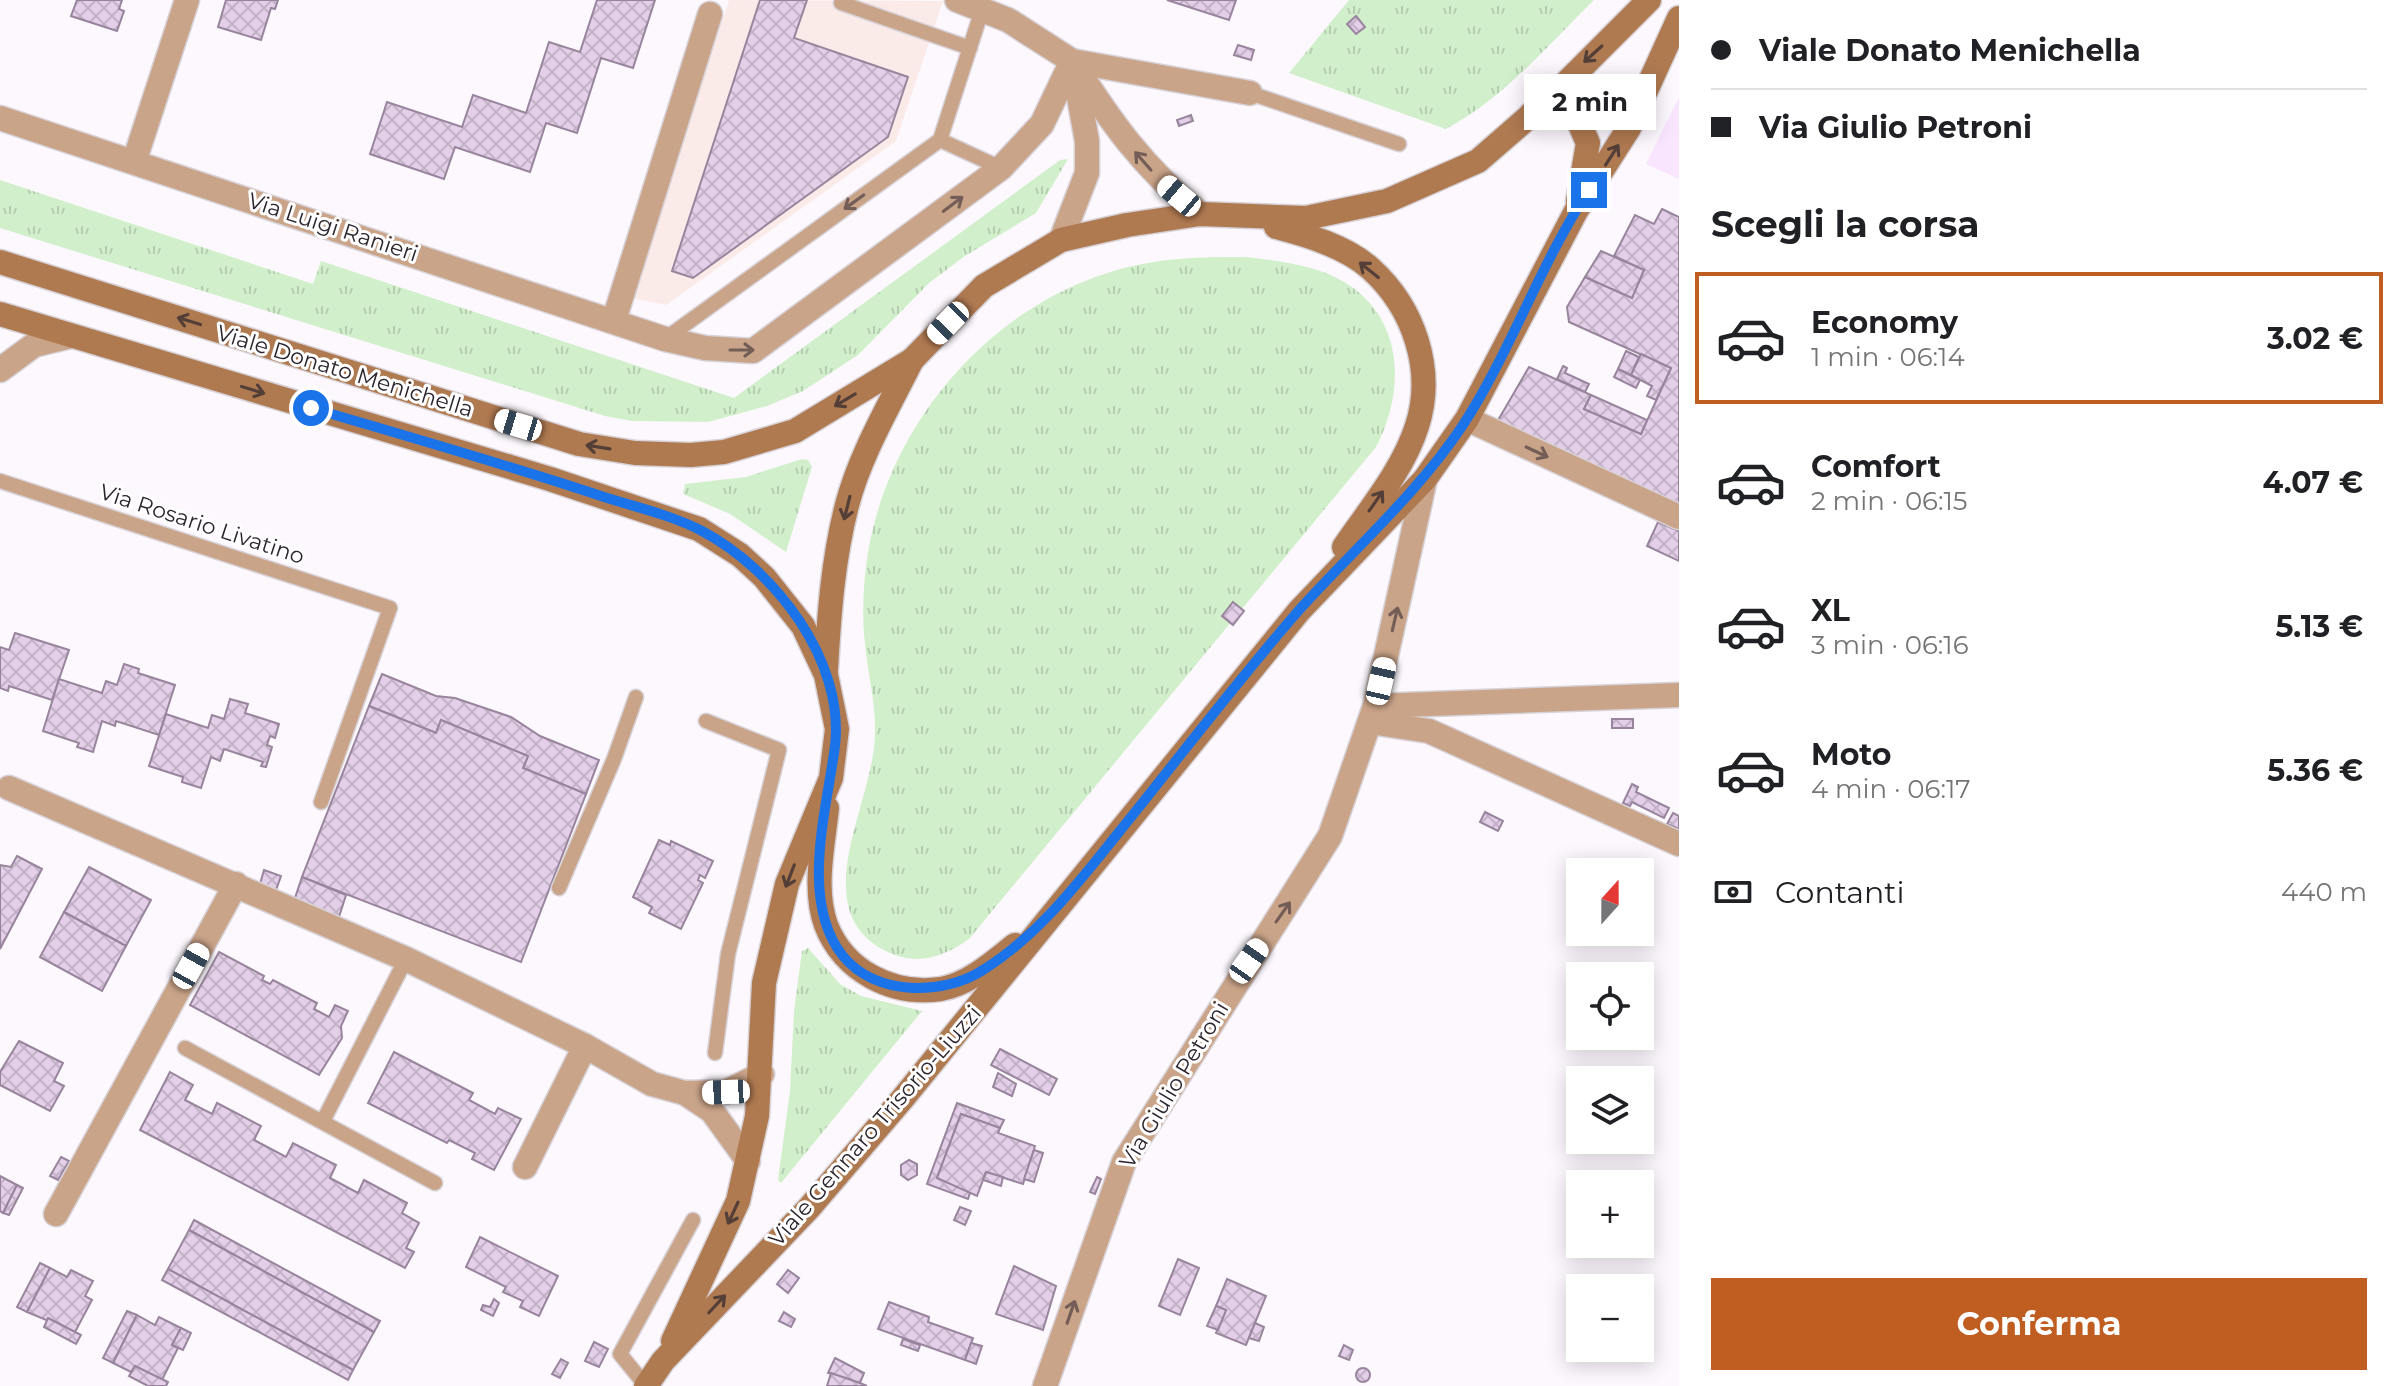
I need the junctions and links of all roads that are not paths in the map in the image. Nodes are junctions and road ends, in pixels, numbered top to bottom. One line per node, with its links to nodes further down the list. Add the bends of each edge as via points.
1 (187, 0): 15 (street)
2 (842, 0): 8 (lane)
3 (957, 0): 5 (street)
4 (1649, 0): 11 (main road, Viale Donato Menichella, one-way to 11)
5 (982, 10): 8 (lane); 9 (street, via 1008,20)
6 (710, 14): 23 (street)
7 (1679, 18): 17 (main road, one-way to 7, via 1629,128)
8 (970, 48): 13 (lane)
9 (1072, 61): 10 (street); 16 (street, Via Luigi Ranieri, via 1042,124); 18 (street, one-way to 9, via 1158,179 1116,131); 20 (street, via 1087,141 1087,173)
10 (1250, 93): 14 (lane)
11 (1531, 114): 17 (main road, via 1559,112 1578,120 1588,143); 19 (main road, Viale Donato Menichella, via 1478,161 1387,201 1306,218)
12 (0, 118): 15 (street, Via Luigi Ranieri)
13 (940, 140): 16 (lane); 25 (lane, one-way to 25)
14 (1399, 144)
15 (134, 162): 23 (street, Via Luigi Ranieri)
16 (1001, 168): 25 (street, Via Luigi Ranieri, one-way to 16, via 753,351)
17 (1576, 211): 28 (main road)
18 (1200, 214): 19 (main road, Viale Donato Menichella); 20 (main road, Viale Donato Menichella)
19 (1240, 216): 32 (main road, one-way to 19, via 1395,474 1417,426 1425,386 1418,341 1398,300 1370,268 1312,237)
20 (1061, 240): 26 (main road, Viale Donato Menichella, via 984,286)
21 (0, 262): 26 (main road, Viale Donato Menichella, one-way to 21, via 795,431 724,452 635,453 579,444)
22 (0, 314): 24 (main road, Viale Donato Menichella)
23 (614, 320): 25 (street, Via Luigi Ranieri)
24 (71, 336): 27 (street, via 34,345); 33 (main road, Viale Donato Menichella, one-way to 33, via 550,479 699,529 764,577 803,626)
25 (665, 339)
26 (912, 360): 33 (main road, Viale Donato Menichella, one-way to 33, via 847,503 830,598)
27 (0, 370)
28 (1467, 419): 29 (main road, Viale Gennaro Trisorio-Liuzzi); 31 (street, one-way to 31)
29 (1425, 479): 32 (main road, Viale Gennaro Trisorio-Liuzzi); 36 (street, Via Giulio Petroni, one-way to 29)
30 (0, 481): 40 (lane, Via Rosario Livatino, via 390,608)
31 (1679, 517)
32 (1299, 611): 44 (main road, Viale Gennaro Trisorio-Liuzzi)
33 (826, 675): 38 (main road, Viale Donato Menichella, via 837,729)
34 (1679, 695): 36 (street)
35 (636, 697): 43 (lane)
36 (1373, 714): 41 (street, via 1429,731); 59 (street, Via Giulio Petroni, one-way to 36, via 1124,1162 1330,836)
37 (706, 721): 48 (lane, via 779,750 728,954)
38 (831, 778): 44 (main road, via 819,884 826,924 842,955 865,976 903,987 942,989 981,972); 49 (main road, Viale Donato Menichella, one-way to 49, via 787,884 764,983)
39 (9, 788): 42 (street)
40 (321, 802)
41 (1679, 844)
42 (236, 884): 45 (street); 55 (street)
43 (559, 888)
44 (1050, 918): 57 (main road, Viale Gennaro Trisorio-Liuzzi, one-way to 44, via 809,1208)
45 (406, 959): 46 (street); 51 (lane)
46 (585, 1046): 50 (street, via 652,1084); 53 (street)
47 (185, 1048): 51 (lane)
48 (715, 1053)
49 (762, 1074): 50 (street, via 726,1092); 52 (main road, Viale Donato Menichella)
50 (685, 1093): 52 (street, via 712,1111)
51 (323, 1121): 54 (lane)
52 (748, 1161): 57 (main road, Viale Donato Menichella, one-way to 57, via 738,1201)
53 (525, 1167)
54 (435, 1183)
55 (56, 1214)
56 (693, 1220): 58 (lane, via 620,1354)
57 (663, 1361): 58 (main road, Viale Gennaro Trisorio-Liuzzi)
58 (646, 1386)
59 (1045, 1386)

